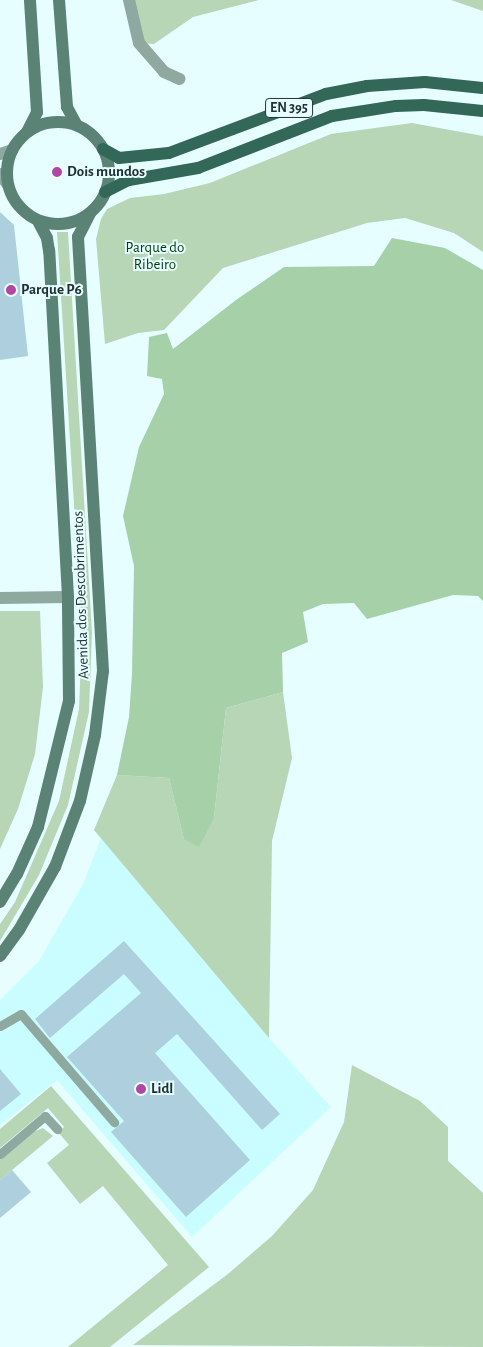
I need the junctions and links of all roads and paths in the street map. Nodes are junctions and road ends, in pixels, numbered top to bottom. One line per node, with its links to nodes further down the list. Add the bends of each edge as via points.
1 (30, 0): 8 (main road, via 37,112)
2 (59, 0): 7 (main road, via 67,107)
3 (129, 0): 4 (street, via 139,43 164,72)
4 (180, 79)
5 (483, 88): 9 (main road, EN 395, via 425,82 367,86 326,94 169,153 119,158)
6 (483, 111): 13 (main road, EN 395, via 424,105 332,116 198,168 129,180)
7 (77, 126): 8 (main road, via 51,123); 9 (main road)
8 (27, 133): 10 (main road)
9 (103, 149): 13 (main road, via 109,170)
10 (6, 152): 12 (main road)
11 (0, 174): 12 (street)
12 (8, 185): 15 (main road, via 14,200)
13 (105, 192): 14 (main road)
14 (90, 213): 15 (main road, via 65,224); 19 (main road, Avenida dos Descobrimentos, via 78,237 103,671 95,736 80,801 55,867)
15 (38, 221): 16 (main road, Avenida dos Descobrimentos, via 50,251)
16 (68, 597): 17 (street); 18 (main road, Avenida dos Descobrimentos, via 69,701 56,764 38,827 17,874)
17 (0, 598)
18 (0, 902)
19 (0, 956)
20 (0, 1026): 21 (lane, via 21,1014)
21 (114, 1122)
22 (57, 1129): 23 (lane, via 46,1116)
23 (0, 1154)

